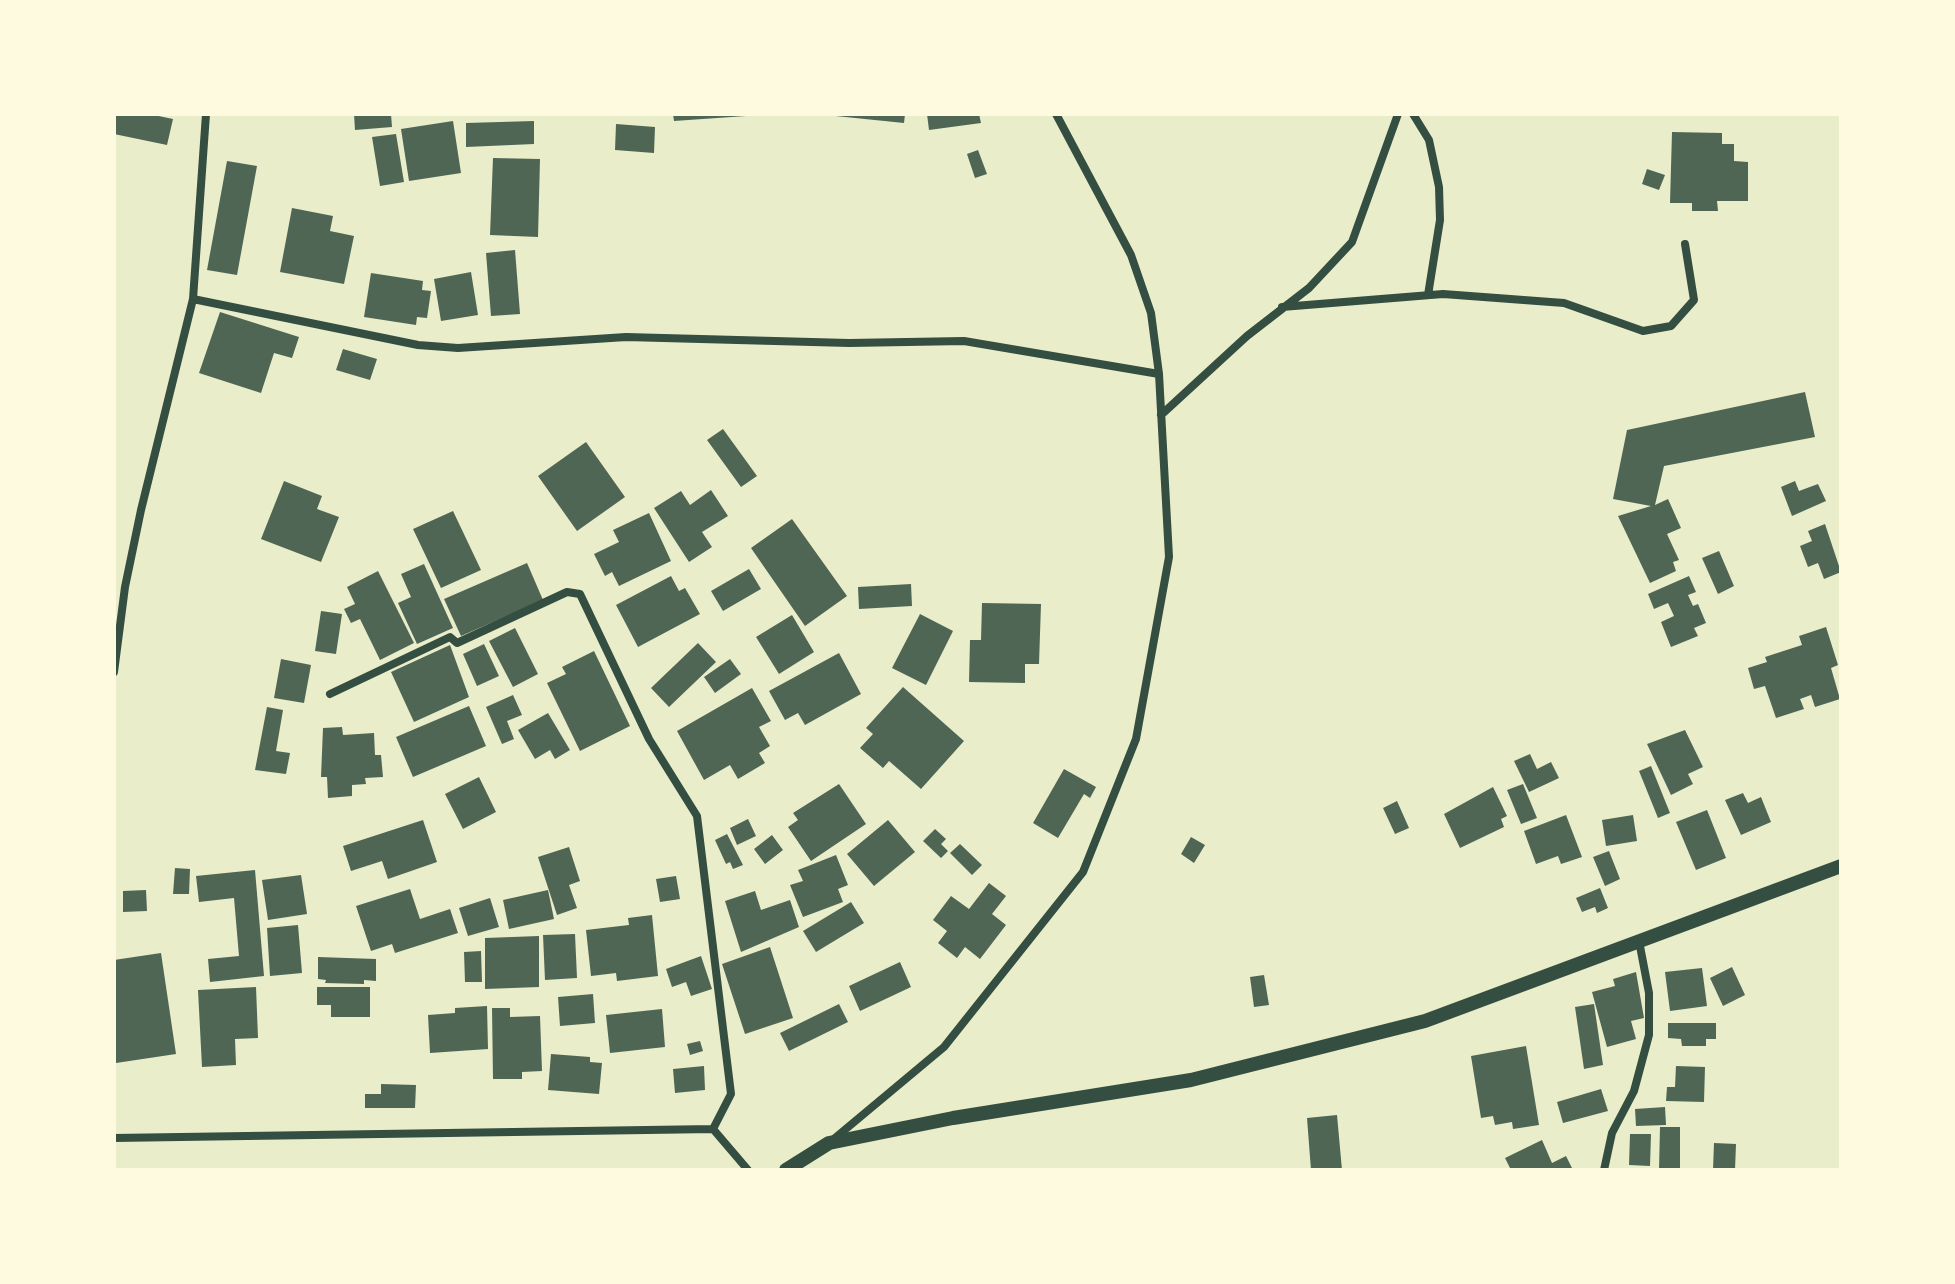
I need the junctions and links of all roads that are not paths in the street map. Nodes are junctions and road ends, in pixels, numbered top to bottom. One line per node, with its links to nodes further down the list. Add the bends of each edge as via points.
1 (206, 114): 7 (street)
2 (1056, 114): 9 (street, via 1131,255 1151,313)
3 (1398, 114): 8 (street, via 1352,242 1309,288)
4 (1413, 114): 6 (street, via 1429,140 1439,187 1440,220)
5 (1685, 244): 6 (street, via 1694,300 1671,326 1643,331 1564,303)
6 (1428, 295): 8 (street)
7 (193, 299): 9 (street, via 418,345 458,348 626,337 964,341); 12 (street)
8 (1282, 307): 10 (street)
9 (1159, 374): 10 (street)
10 (1161, 415): 19 (street, via 1169,557 1136,739 1083,872 944,1047)
11 (114, 586): 12 (street)
12 (125, 587): 13 (street)
13 (114, 672)
14 (330, 694): 17 (street, via 450,637 457,643 567,592 580,594 649,739 697,816 731,1094)
15 (1841, 866): 16 (street)
16 (1639, 940): 19 (street, via 1425,1021 1191,1080); 22 (street, via 1649,993 1649,1035 1634,1091 1612,1133)
17 (713, 1129): 18 (street); 20 (street)
18 (114, 1138)
19 (829, 1143): 21 (street)
20 (748, 1170)
21 (786, 1170)
22 (1604, 1170)

